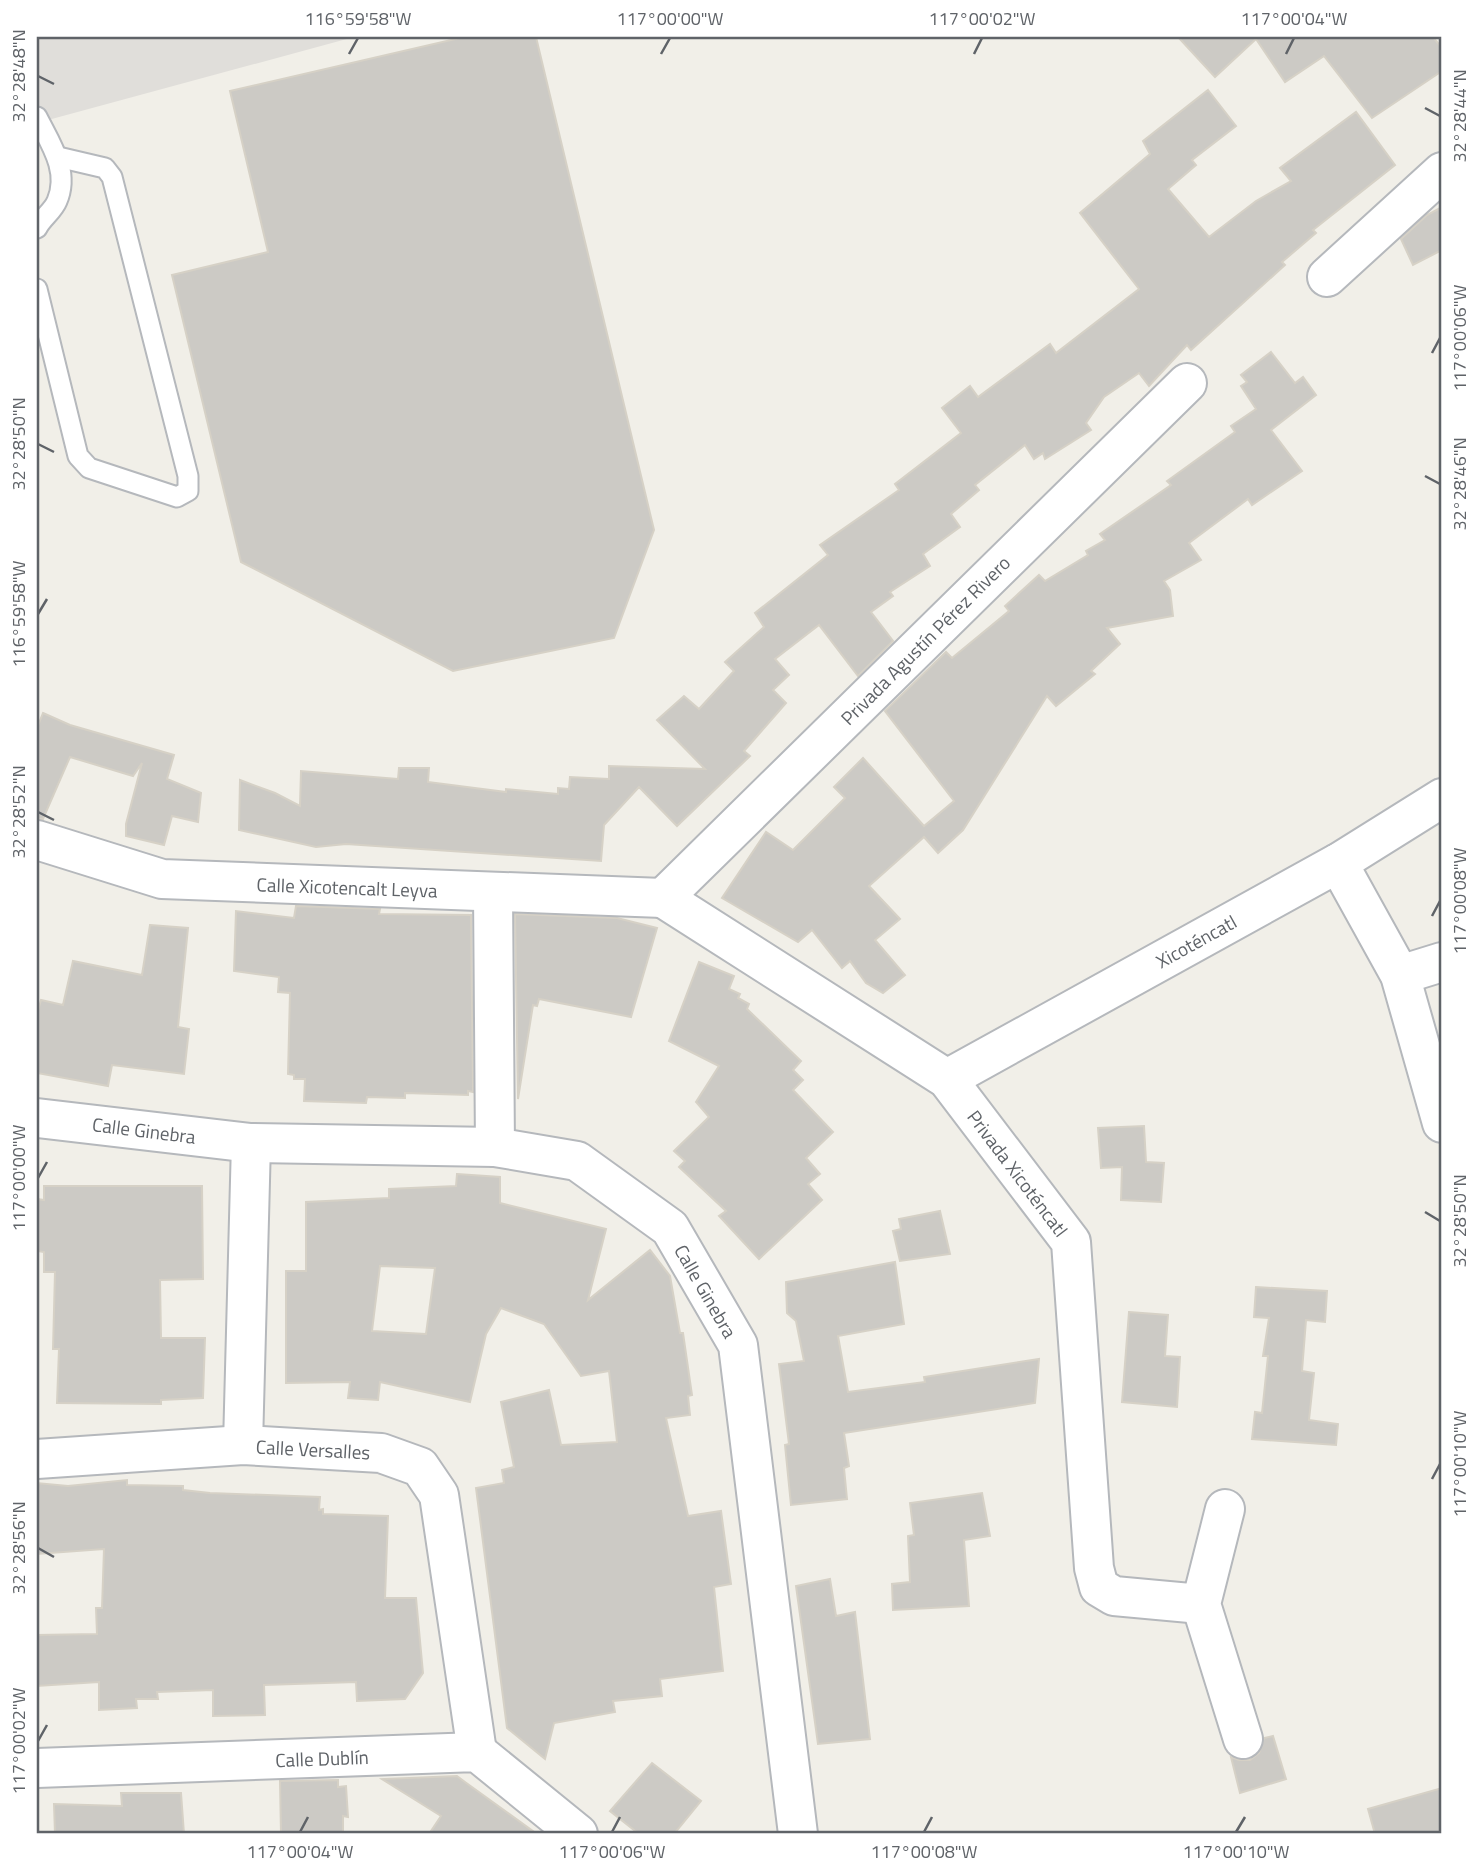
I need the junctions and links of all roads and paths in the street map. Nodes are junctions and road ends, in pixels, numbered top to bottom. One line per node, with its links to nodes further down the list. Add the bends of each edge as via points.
1 (37, 117): 2 (lane)
2 (58, 157): 4 (lane, via 62,180 56,203); 6 (lane, via 90,163 112,177 188,491 177,497 89,468 78,456)
3 (1442, 172): 5 (street)
4 (37, 228)
5 (1327, 277)
6 (37, 289)
7 (1187, 383): 12 (street, Privada Agustín Pérez Rivero)
8 (1442, 797): 10 (street, Xicoténcatl)
9 (37, 840): 11 (street, Calle Xicotencalt Leyva, via 162,880)
10 (1338, 863): 14 (street); 15 (street, Xicoténcatl)
11 (493, 893): 12 (street, Calle Xicotencalt Leyva); 19 (street)
12 (663, 898): 15 (street, Privada Xicoténcatl)
13 (1442, 962): 14 (street)
14 (1400, 975): 17 (street)
15 (947, 1079): 23 (street, Privada Xicoténcatl, via 1071,1242 1099,1587 1114,1597)
16 (37, 1118): 18 (street, Calle Ginebra)
17 (1442, 1123)
18 (251, 1143): 19 (street, Calle Ginebra); 20 (street)
19 (495, 1147): 28 (street, Calle Ginebra, via 577,1161 670,1228 737,1345)
20 (243, 1445): 21 (street, Calle Versalles); 25 (street, Calle Versalles, via 381,1453 420,1467 439,1495)
21 (37, 1459)
22 (1225, 1509): 23 (street)
23 (1201, 1604): 24 (street)
24 (1243, 1739)
25 (477, 1752): 26 (street, Calle Dublín); 27 (street)
26 (37, 1768)
27 (578, 1834)
28 (798, 1834)

